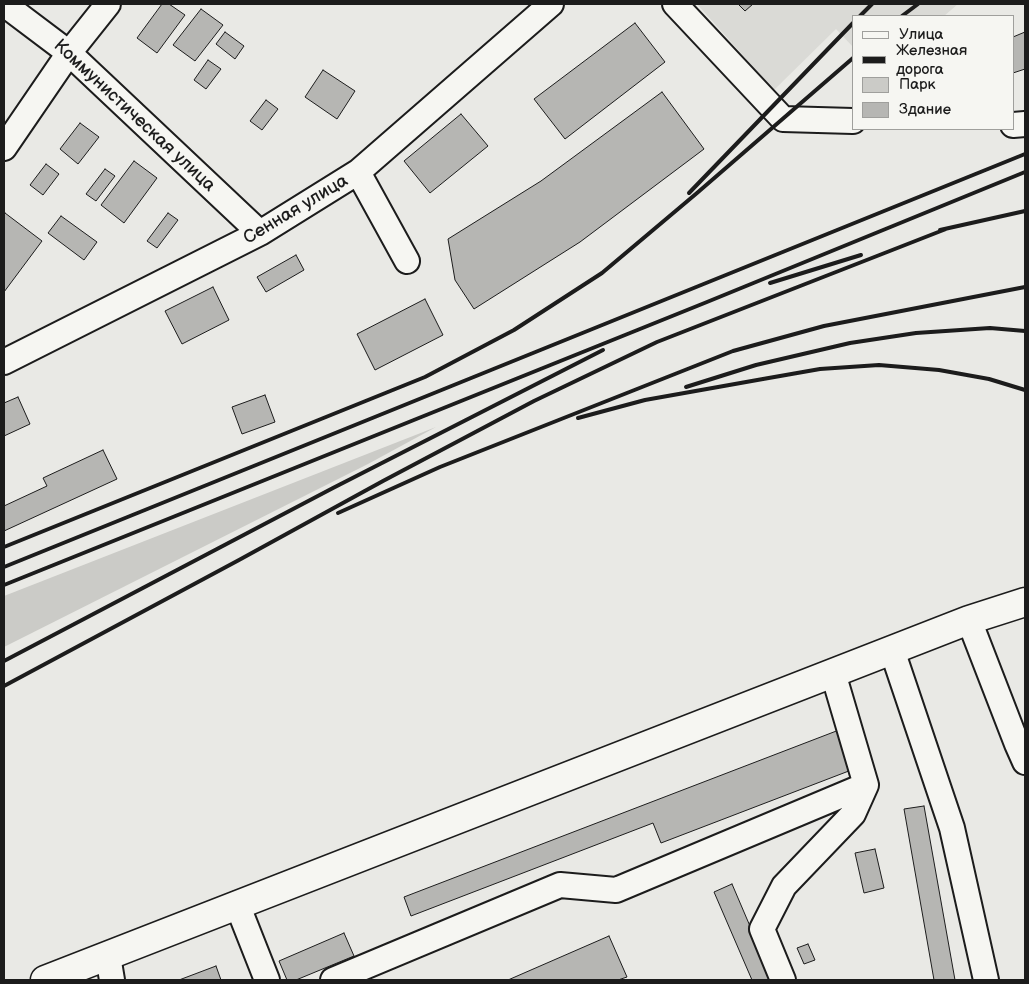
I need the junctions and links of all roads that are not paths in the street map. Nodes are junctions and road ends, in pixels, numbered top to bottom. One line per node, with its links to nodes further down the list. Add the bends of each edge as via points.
1 (4, 4): 5 (street, Коммунистическая улица)
2 (108, 4): 5 (street)
3 (552, 4): 8 (street, Сенная улица)
4 (676, 4): 6 (street, via 783,119)
5 (69, 53): 7 (street); 9 (street, Коммунистическая улица)
6 (852, 121)
7 (4, 148)
8 (358, 172): 9 (street, Сенная улица); 10 (street)
9 (260, 233): 11 (street, Сенная улица)
10 (407, 261)
11 (4, 362)
12 (1025, 602): 13 (main road)
13 (969, 620): 14 (main road); 16 (street)
14 (892, 650): 15 (main road); 24 (street, via 952,828)
15 (833, 673): 17 (street); 18 (main road)
16 (1025, 762)
17 (866, 785): 22 (street, via 616,890 560,885); 23 (street, via 853,814 784,886 762,929)
18 (237, 904): 19 (main road); 21 (street)
19 (110, 968): 20 (main road)
20 (45, 980)
21 (267, 980)
22 (333, 980)
23 (783, 980)
24 (986, 980)

